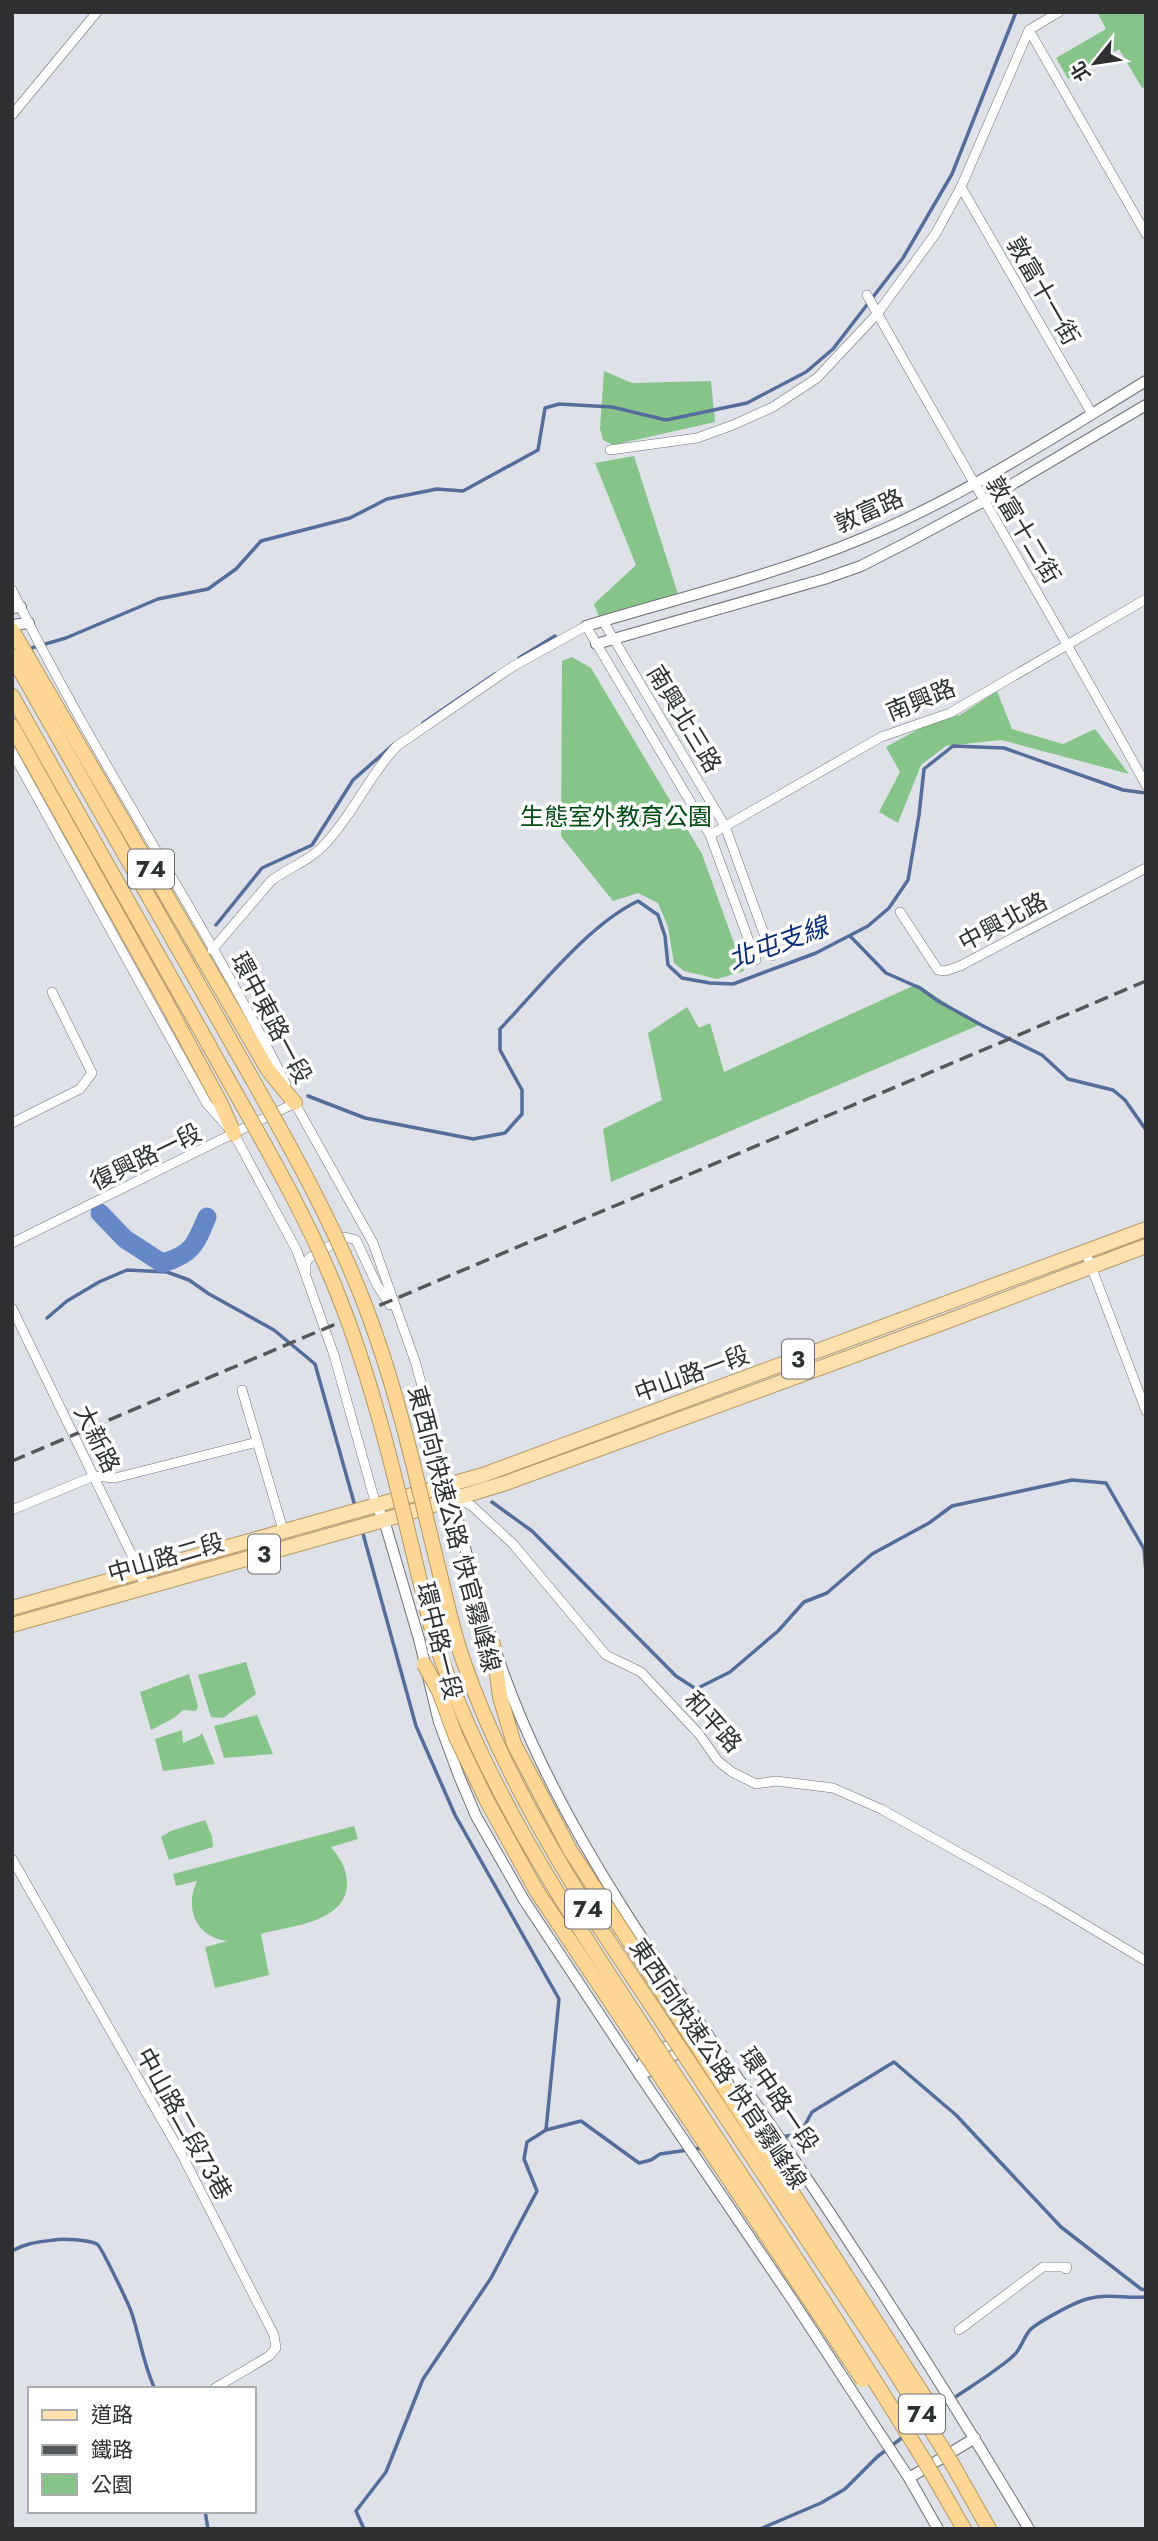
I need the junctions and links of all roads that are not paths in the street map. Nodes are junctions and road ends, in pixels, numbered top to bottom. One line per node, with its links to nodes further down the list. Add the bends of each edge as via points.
1 (97, 12): 4 (street)
2 (1059, 12): 3 (street)
3 (1029, 30): 5 (street); 6 (street)
4 (12, 115)
5 (961, 187): 8 (street, via 936,233); 11 (street, 敦富十一街)
6 (1146, 234)
7 (867, 295): 8 (street, 敦富十二街)
8 (877, 314): 12 (street, via 817,378 773,407 697,438); 13 (street, 敦富十二街)
9 (1146, 382): 11 (street, 敦富路)
10 (1146, 405): 14 (street, 敦富路)
11 (1092, 414): 13 (street, 敦富路)
12 (610, 450)
13 (974, 484): 14 (street, 敦富十二街); 18 (street, 敦富路, via 817,556)
14 (984, 501): 23 (street, 敦富路, via 861,566); 25 (street, 敦富十二街)
15 (12, 590): 17 (street, 環中東路一段)
16 (1146, 599): 25 (street, 南興路)
17 (16, 607): 19 (street, 環中東路一段)
18 (603, 621): 21 (street, 敦富路); 23 (street, 南興北三路)
19 (29, 622): 20 (street); 35 (street, 環中東路一段)
20 (12, 625)
21 (586, 626): 24 (street, 南興北三路); 35 (street, via 512,667 397,746 332,837 312,858 271,881)
22 (12, 630): 39 (highway, 74, via 268,1070)
23 (614, 639): 24 (street, 敦富路); 31 (street, 南興北三路)
24 (596, 644): 32 (street, 南興北三路)
25 (1069, 644): 30 (street, 敦富十二街); 31 (street, 南興路, via 950,713 881,737)
26 (12, 656): 72 (highway, 東西向快速公路 快官霧峰線 / 74, bridge, via 301,1166 343,1252 396,1397 463,1661 514,1778 596,1922)
27 (12, 696): 73 (highway, 東西向快速公路 快官霧峰線 / 74, bridge, via 320,1251 372,1392 444,1669 524,1838)
28 (12, 726): 41 (highway, via 166,1002)
29 (12, 752): 41 (street, via 207,1104)
30 (1146, 785)
31 (725, 826): 32 (street, 南興路); 36 (street, 南興北三路)
32 (710, 835): 37 (street, 南興北三路)
33 (1146, 868): 34 (street, 中興北路, via 945,971 938,970)
34 (900, 912)
35 (212, 950): 39 (street, 環中東路一段)
36 (772, 956)
37 (756, 960)
38 (52, 992): 40 (street, via 92,1073 80,1089)
39 (295, 1103): 41 (street, 復興路一段); 48 (street, 環中東路一段, via 373,1243)
40 (12, 1123)
41 (234, 1135): 43 (street, 復興路一段); 46 (street)
42 (1146, 1230): 45 (main road, 中山路一段 / 3)
43 (12, 1243)
44 (1146, 1246): 45 (main road, 中山路一段 / 3)
45 (1089, 1260): 50 (street); 53 (main road, 中山路一段 / 3, via 948,1321 588,1454)
46 (306, 1273): 48 (street, via 309,1258 345,1237 353,1238); 54 (street)
47 (12, 1308): 52 (street, 大新路)
48 (398, 1318): 53 (street, 環中東路一段, via 416,1364)
49 (242, 1390): 51 (street)
50 (1146, 1411)
51 (257, 1442): 52 (street, via 115,1478); 57 (street)
52 (94, 1476): 55 (street); 58 (street, 大新路)
53 (451, 1493): 54 (main road, 中山路二段 / 3); 56 (main road, 中山路二段 / 3); 62 (street, 環中路一段); 65 (street, 和平路, via 513,1544 606,1655 641,1672 732,1772 755,1784 776,1781 833,1788 881,1809)
54 (376, 1505): 56 (street, 環中路一段); 57 (main road, 中山路二段 / 3)
55 (12, 1510)
56 (384, 1520): 59 (main road, 中山路二段 / 3); 63 (street, 環中路一段)
57 (283, 1530): 58 (main road, 中山路二段 / 3)
58 (140, 1572): 59 (street, 大新路); 60 (main road, 中山路二段 / 3)
59 (145, 1588): 61 (main road, 中山路二段 / 3)
60 (12, 1608)
61 (12, 1625)
62 (493, 1644): 66 (street, 環中路一段, via 532,1745 578,1832); 72 (highway, bridge, via 500,1697 514,1744 570,1850 929,2402)
63 (424, 1664): 67 (street, 環中路一段, via 439,1722 476,1816 524,1900); 73 (highway, bridge, via 486,1801 536,1890 875,2399)
64 (12, 1859): 70 (street, 中山路二段73巷, via 182,2155 274,2335 276,2348 269,2356)
65 (1146, 1961)
66 (705, 2029): 67 (street, via 698,2026 643,2062); 71 (street, 環中路一段, via 858,2254)
67 (639, 2074): 74 (street, 環中路一段)
68 (1066, 2269): 69 (street, via 1043,2267)
69 (959, 2330)
70 (217, 2387)
71 (975, 2438): 74 (street); 78 (street, 環中路一段)
72 (951, 2462): 77 (highway, 東西向快速公路 快官霧峰線 / 74)
73 (933, 2475): 76 (highway, 東西向快速公路 快官霧峰線 / 74)
74 (909, 2478): 75 (street, 環中路一段)
75 (939, 2529)
76 (964, 2529)
77 (989, 2529)
78 (1029, 2529)

